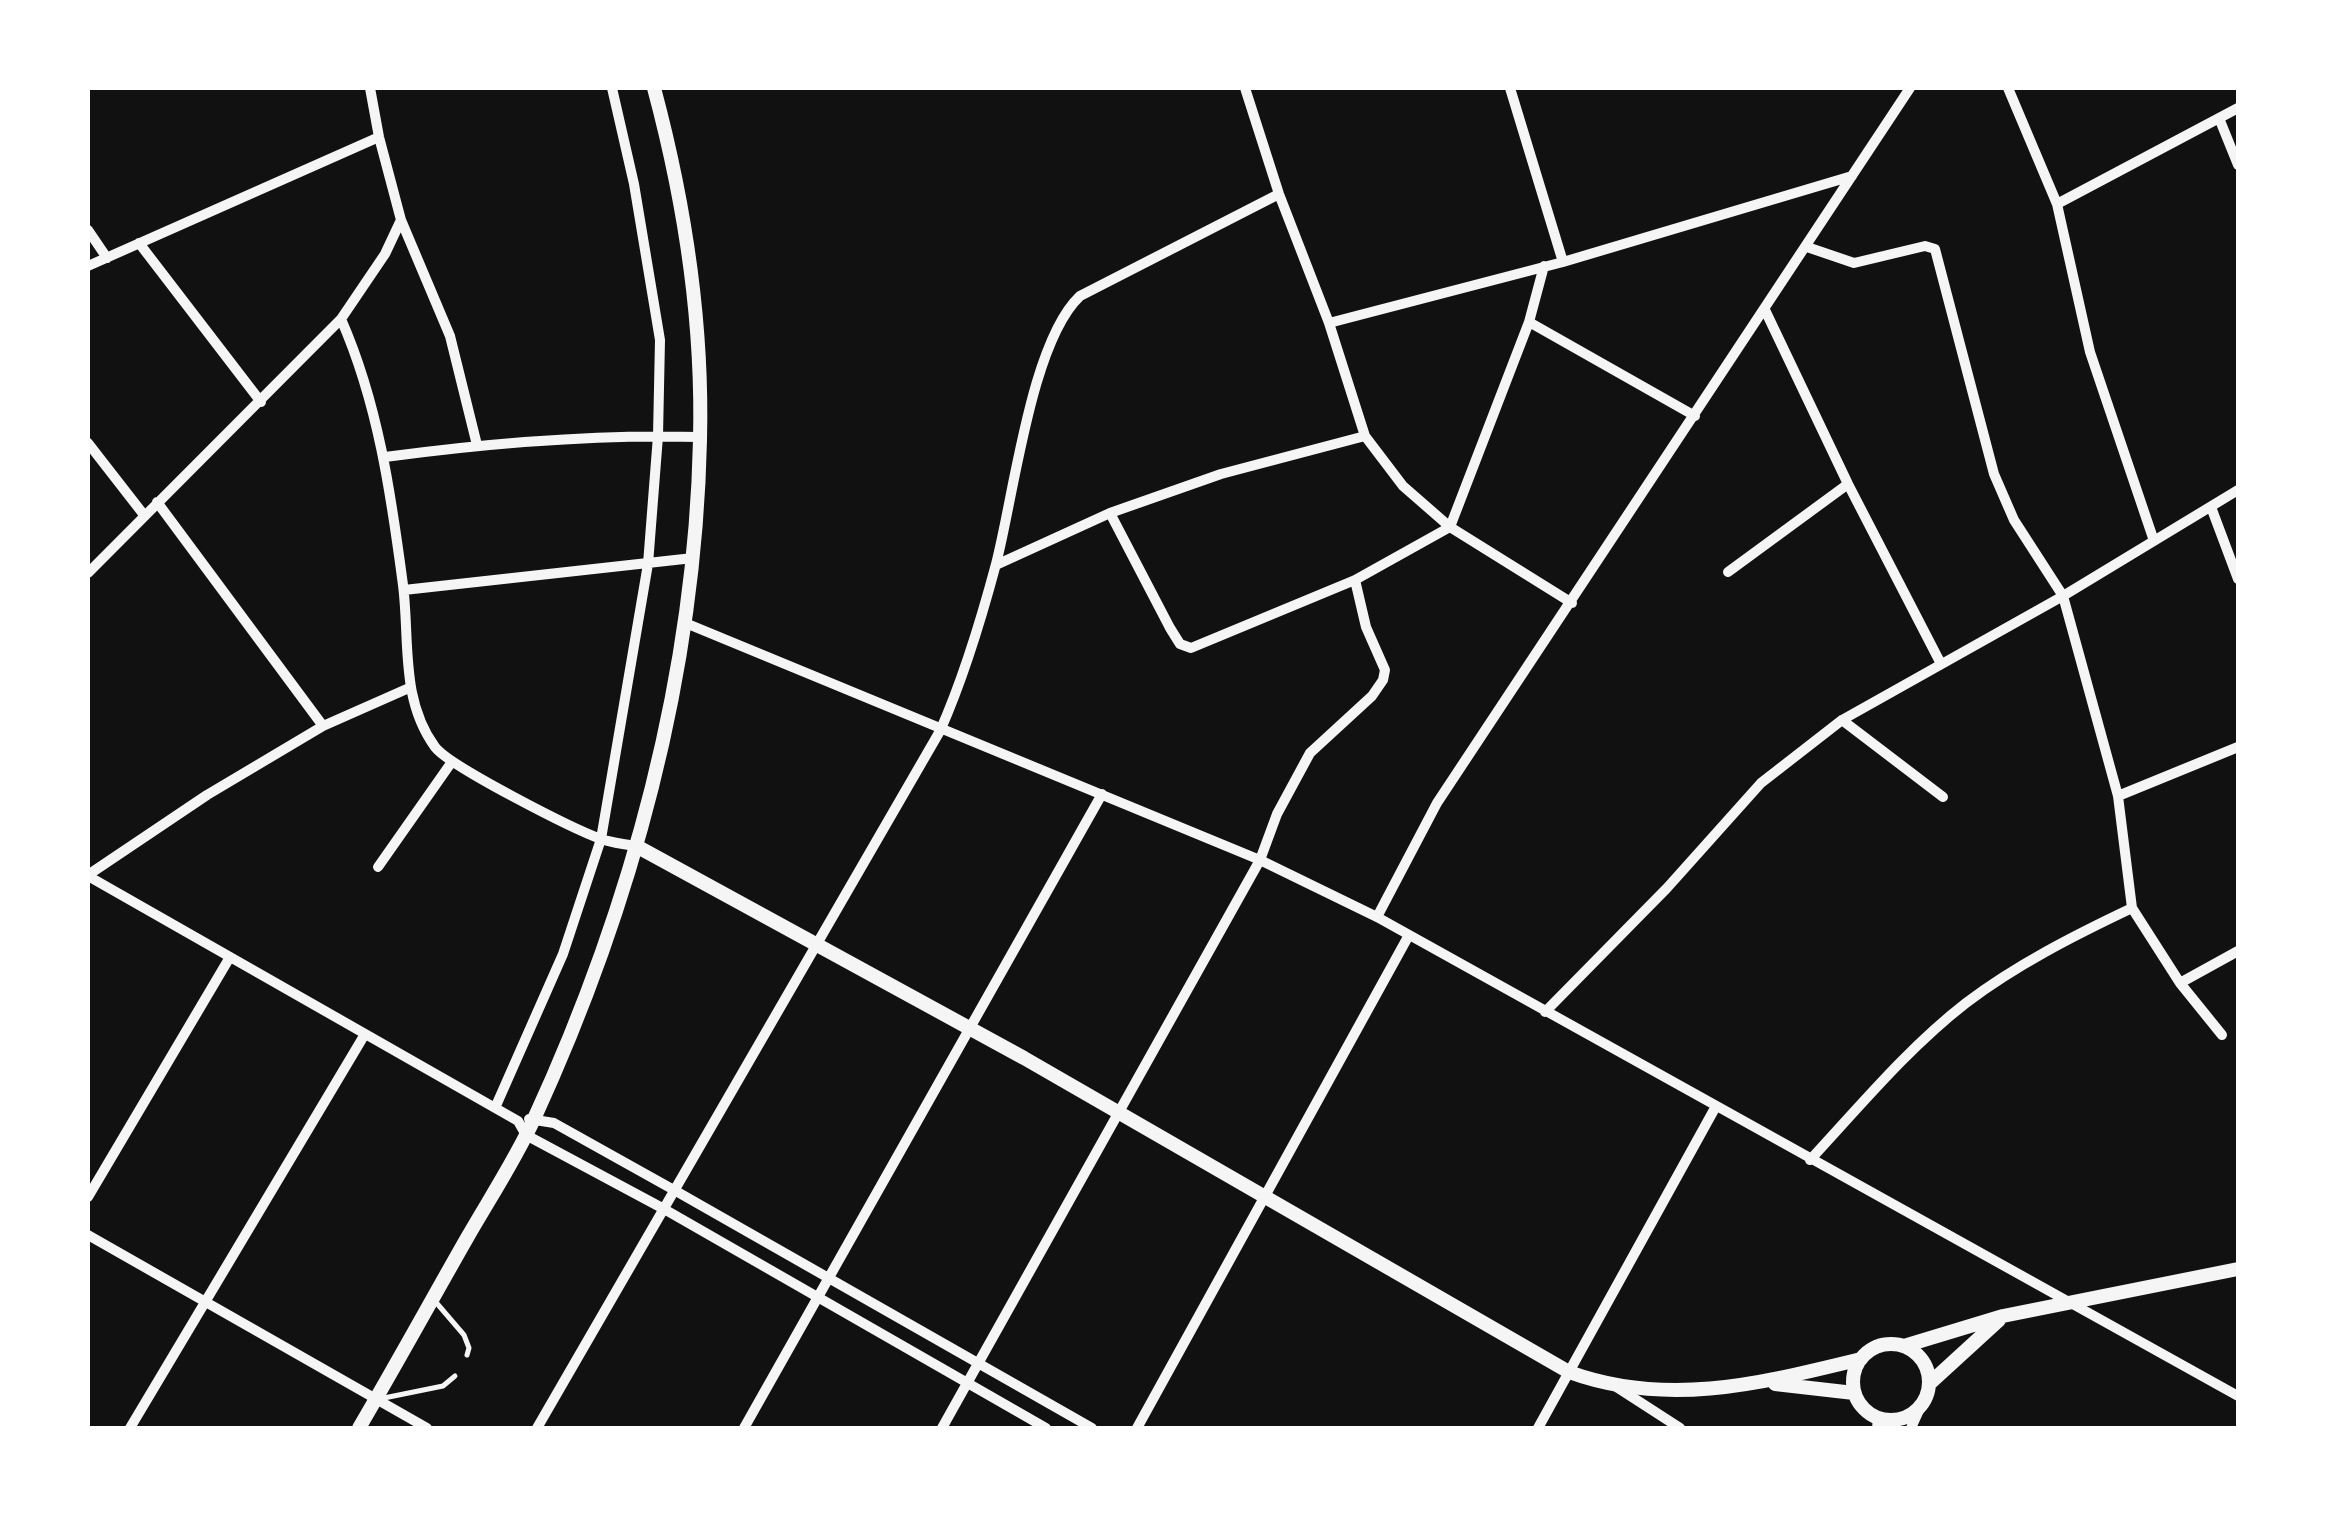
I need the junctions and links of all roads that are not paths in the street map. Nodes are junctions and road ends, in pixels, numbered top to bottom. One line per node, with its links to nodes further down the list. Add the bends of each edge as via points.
1 (370, 88): 10 (street)
2 (612, 88): 29 (street, via 660,340)
3 (654, 88): 31 (main road, via 684,233)
4 (1246, 88): 13 (street)
5 (1510, 88): 20 (street)
6 (1910, 88): 12 (street)
7 (2008, 88): 14 (street)
8 (2238, 108): 9 (street)
9 (2219, 118): 11 (street); 14 (street)
10 (378, 138): 15 (street); 17 (street)
11 (2238, 165)
12 (1853, 176): 18 (street); 20 (street)
13 (1279, 194): 26 (street); 45 (street, via 1080,296 1061,316 1042,362)
14 (2057, 204): 42 (street, via 2090,352)
15 (401, 220): 24 (street); 33 (street, via 450,336)
16 (88, 230): 19 (street)
17 (139, 243): 19 (street); 27 (street)
18 (1807, 247): 23 (street); 51 (street, via 1854,262 1936,249 1994,474)
19 (107, 258): 21 (street)
20 (1563, 262): 22 (street)
21 (88, 266)
22 (1544, 266): 25 (street); 26 (street)
23 (1765, 310): 28 (street); 35 (street)
24 (341, 319): 27 (street); 34 (street)
25 (1529, 322): 28 (street); 41 (street)
26 (1329, 323): 30 (street)
27 (261, 402): 37 (street)
28 (1695, 416): 52 (street)
29 (658, 436): 31 (street); 33 (street); 44 (street)
30 (1366, 436): 39 (street, via 1221,474); 41 (street, via 1403,486)
31 (700, 438): 43 (main road)
32 (88, 443): 40 (street)
33 (478, 445): 34 (street)
34 (384, 457): 50 (street)
35 (1848, 484): 46 (street); 54 (street)
36 (2238, 490): 38 (street)
37 (157, 502): 40 (street); 57 (street)
38 (2211, 507): 42 (street); 48 (street)
39 (1110, 513): 45 (street); 49 (street, via 1185,648)
40 (144, 514): 47 (street)
41 (1450, 527): 49 (street); 52 (street)
42 (2154, 541): 51 (street)
43 (693, 558): 44 (street); 53 (main road)
44 (648, 564): 50 (street); 64 (street)
45 (996, 565): 58 (street)
46 (1728, 572)
47 (88, 573)
48 (2238, 579)
49 (1354, 580): 66 (street, via 1385,670 1382,680 1310,753)
50 (404, 590): 55 (street)
51 (2062, 596): 54 (street); 62 (street)
52 (1572, 603): 70 (street, via 1436,803)
53 (683, 622): 58 (street); 65 (main road)
54 (1940, 662): 56 (street)
55 (409, 688): 57 (street); 60 (street, via 433,744)
56 (1842, 720): 63 (street); 76 (street, via 1761,783)
57 (323, 726): 68 (street)
58 (940, 730): 61 (street); 72 (street)
59 (2238, 748): 62 (street)
60 (451, 762): 64 (street); 67 (street)
61 (1102, 794): 66 (street); 77 (street)
62 (2118, 796): 69 (street)
63 (1943, 797)
64 (601, 839): 65 (street); 80 (street, via 562,954)
65 (638, 847): 72 (main road); 83 (main road, via 595,974)
66 (1260, 860): 70 (street); 82 (street)
67 (378, 867)
68 (88, 876): 74 (street)
69 (2132, 908): 75 (street); 86 (street, via 1968,1002)
70 (1377, 918): 71 (street)
71 (1410, 936): 76 (street); 88 (street)
72 (818, 943): 77 (main road); 87 (street)
73 (2238, 951): 75 (street)
74 (230, 958): 78 (street); 89 (street)
75 (2180, 983): 79 (street)
76 (1545, 1012): 81 (street)
77 (970, 1030): 82 (main road); 93 (street)
78 (365, 1034): 80 (street); 96 (street)
79 (2222, 1035)
80 (495, 1108): 84 (street)
81 (1715, 1108): 86 (street); 103 (street)
82 (1119, 1114): 88 (main road); 102 (street)
83 (534, 1118): 84 (street); 85 (main road); 87 (street)
84 (518, 1120): 85 (street)
85 (526, 1135): 90 (street); 94 (main road)
86 (1810, 1160): 97 (street)
87 (674, 1190): 90 (street); 93 (street)
88 (1265, 1196): 103 (main road); 122 (street)
89 (88, 1197)
90 (664, 1209): 95 (street); 117 (street)
91 (88, 1235): 96 (street)
92 (2238, 1269): 97 (main road)
93 (828, 1280): 95 (street); 102 (street)
94 (432, 1298): 100 (lane, via 464,1335); 111 (main road)
95 (818, 1299): 105 (street); 118 (street)
96 (205, 1302): 111 (street); 114 (street)
97 (2069, 1303): 98 (main road); 110 (street)
98 (2003, 1316): 99 (main road); 107 (main road)
99 (1904, 1346): 101 (main road, via 1880,1346); 107 (main road, via 1923,1361)
100 (467, 1354)
101 (1861, 1359): 106 (main road); 109 (main road)
102 (978, 1363): 105 (street); 121 (street)
103 (1569, 1372): 108 (main road); 123 (street)
104 (454, 1376): 111 (lane, via 443,1386)
105 (968, 1383): 119 (street); 120 (street)
106 (1764, 1383): 108 (main road, via 1649,1391); 109 (main road)
107 (1929, 1384): 112 (main road)
108 (1616, 1386): 124 (street)
109 (1854, 1393): 113 (main road)
110 (2238, 1396)
111 (376, 1400): 115 (main road); 116 (street)
112 (1921, 1406): 113 (main road, via 1902,1420); 125 (street)
113 (1877, 1424)
114 (130, 1428)
115 (358, 1428)
116 (428, 1428)
117 (536, 1428)
118 (744, 1428)
119 (942, 1428)
120 (1046, 1428)
121 (1092, 1428)
122 (1137, 1428)
123 (1538, 1428)
124 (1680, 1428)
125 (1910, 1428)

